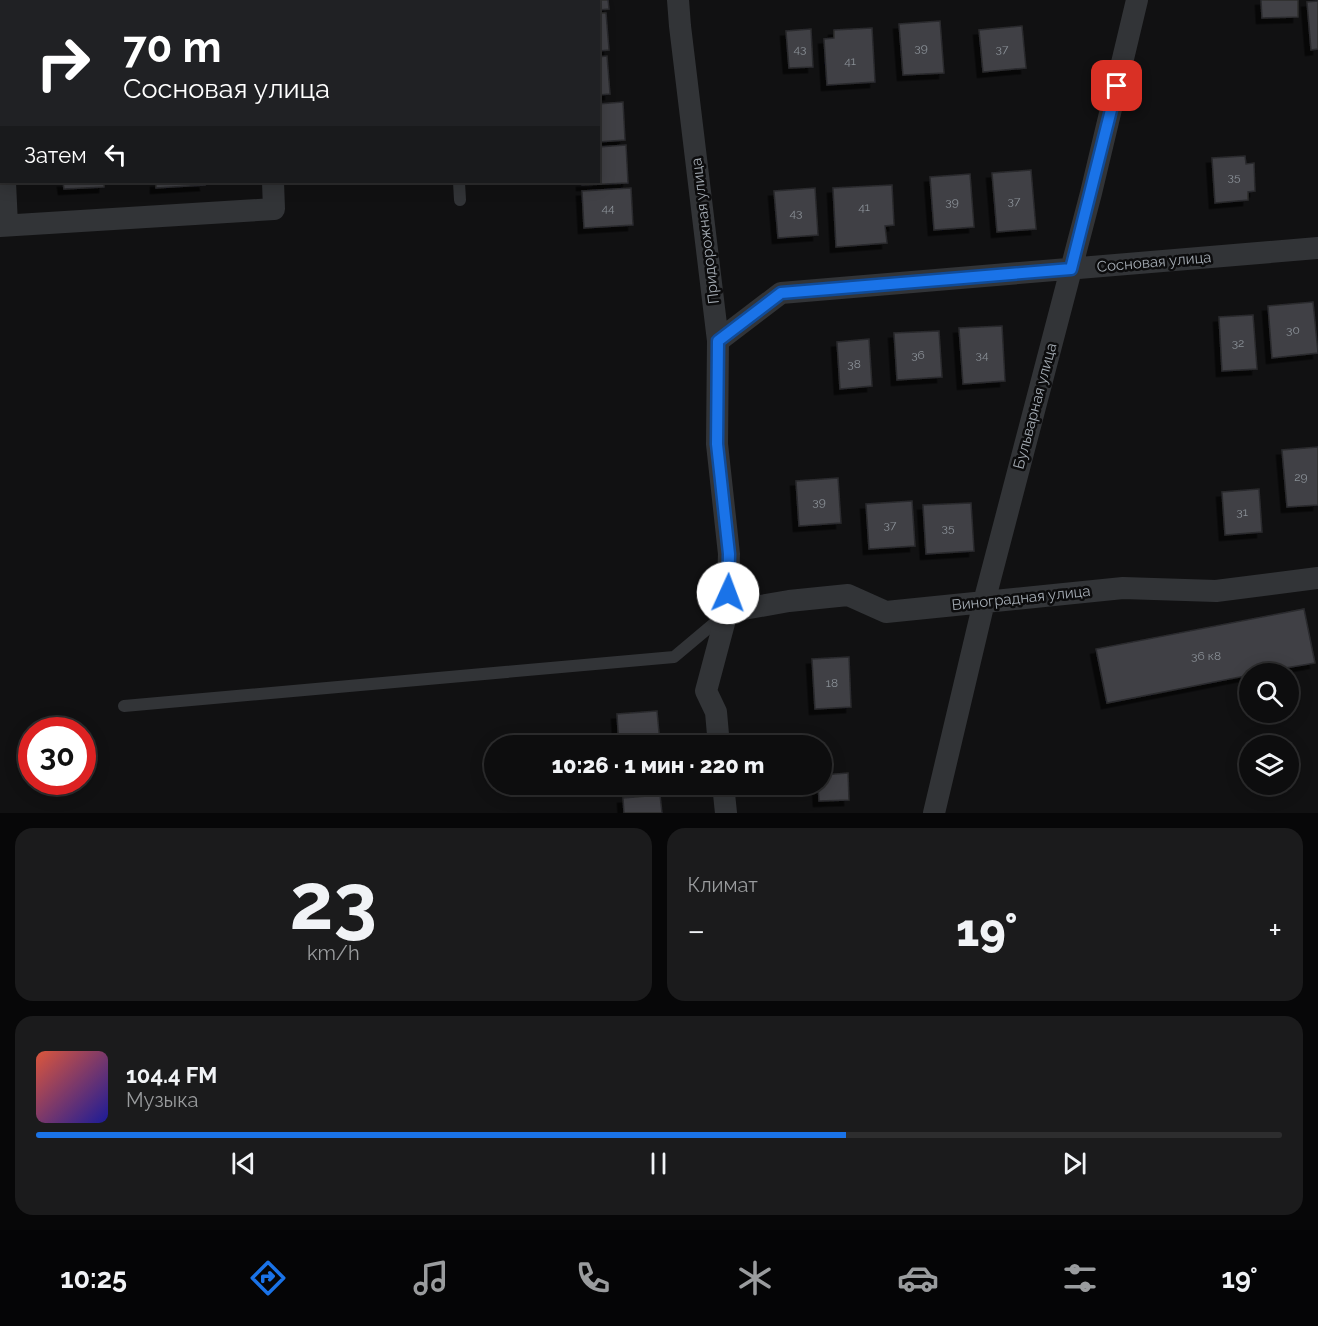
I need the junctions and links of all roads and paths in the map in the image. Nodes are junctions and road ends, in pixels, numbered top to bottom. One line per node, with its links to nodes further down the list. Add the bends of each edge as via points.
1 (678, 0): 10 (street, Придорожная улица)
2 (1137, 0): 9 (street, Бульварная улица)
3 (4, 183): 7 (street)
4 (273, 183): 7 (street, via 274,209)
5 (459, 183): 6 (lane)
6 (460, 200)
7 (3, 225)
8 (1318, 248): 9 (street, Сосновая улица)
9 (1071, 269): 10 (street, Сосновая улица, via 781,293); 12 (street, Бульварная улица)
10 (718, 341): 13 (street, Придорожная улица, via 717,444 729,554)
11 (1318, 578): 12 (street, Виноградная улица, via 1216,591 1123,588)
12 (984, 602): 13 (street, Виноградная улица, via 886,612 849,595); 18 (street, Бульварная улица)
13 (728, 612): 14 (lane, via 674,657); 15 (street, Придорожная улица, via 706,691 716,712)
14 (124, 706)
15 (718, 735)
16 (724, 795): 17 (street)
17 (726, 813)
18 (934, 813)

